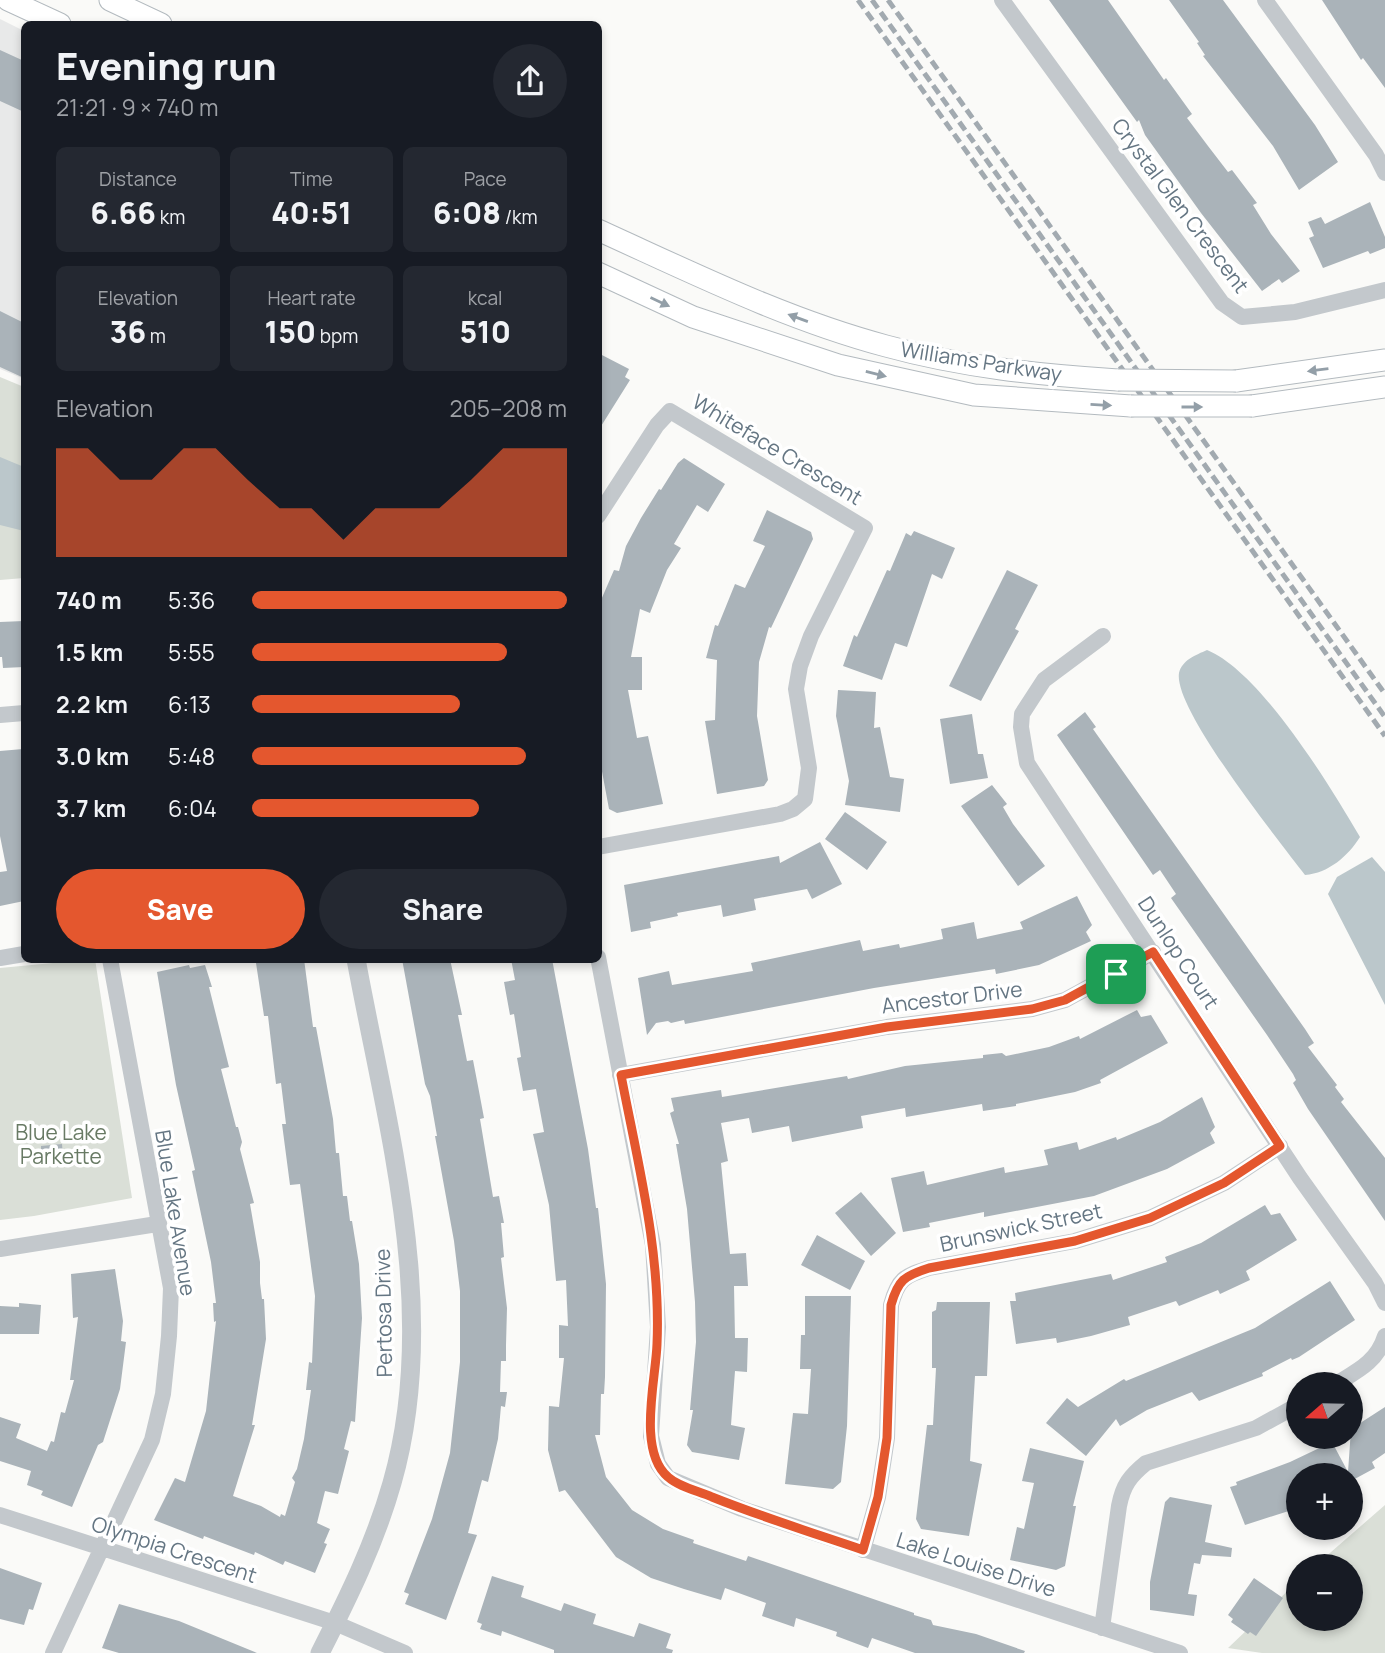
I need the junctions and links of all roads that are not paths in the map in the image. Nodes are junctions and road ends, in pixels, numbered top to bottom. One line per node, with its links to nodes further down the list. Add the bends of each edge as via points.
1 (9, 0): 5 (main road)
2 (110, 0): 6 (main road)
3 (1002, 0): 10 (street, Crystal Glen Crescent, via 1222,303 1242,317 1295,312)
4 (1265, 0): 7 (street)
5 (54, 21)
6 (155, 21)
7 (1385, 173)
8 (602, 232): 11 (main road, Williams Parkway, one-way to 8, bridge, via 1236,381 1035,374 887,346 817,325)
9 (602, 275): 12 (main road, Williams Parkway, one-way to 12, bridge, via 693,317 779,347 974,395 1131,406 1252,406)
10 (1385, 290)
11 (1385, 360)
12 (1385, 387)
13 (602, 510): 17 (street, Whiteface Crescent, via 670,411 865,528 800,666 796,689 809,768 805,799 780,814)
14 (1102, 636): 18 (street, Dunlop Court, via 1044,680 1022,714 1024,752 1035,776)
15 (21, 713): 16 (street)
16 (0, 715)
17 (602, 846)
18 (1153, 952): 24 (street, Ancestor Drive, via 1065,1000 1032,1009 887,1027); 25 (street, Dunlop Court)
19 (21, 954): 20 (street)
20 (0, 958)
21 (111, 963): 26 (street, Blue Lake Avenue)
22 (357, 963): 35 (street, Pertosa Drive, via 400,1193 412,1347 406,1417 393,1481 370,1552)
23 (599, 963): 24 (street, Lake Louise Drive)
24 (621, 1075): 34 (street, Lake Louise Drive, via 656,1271 658,1327 651,1436 658,1464 668,1478 687,1486)
25 (1280, 1146): 28 (street, Dunlop Court); 34 (street, Brunswick Street, via 1224,1183 1150,1218 1075,1241 929,1268 896,1285 891,1305 887,1438 878,1497)
26 (157, 1224): 27 (street); 33 (street, Blue Lake Avenue, via 171,1287 163,1394 152,1440)
27 (0, 1249)
28 (1385, 1303)
29 (1385, 1336): 30 (street, via 1378,1353)
30 (1355, 1372)
31 (1286, 1412): 36 (street, via 1256,1428 1146,1463 1132,1474 1122,1490)
32 (0, 1515): 33 (street, Olympia Crescent)
33 (104, 1549): 35 (street, Olympia Crescent); 37 (street, Blue Lake Avenue)
34 (863, 1550): 36 (street, Lake Louise Drive)
35 (335, 1623): 38 (street, Pertosa Drive); 39 (street, Olympia Crescent)
36 (1102, 1628): 40 (street, Lake Louise Drive)
37 (53, 1653)
38 (320, 1653)
39 (405, 1653)
40 (1180, 1653)

